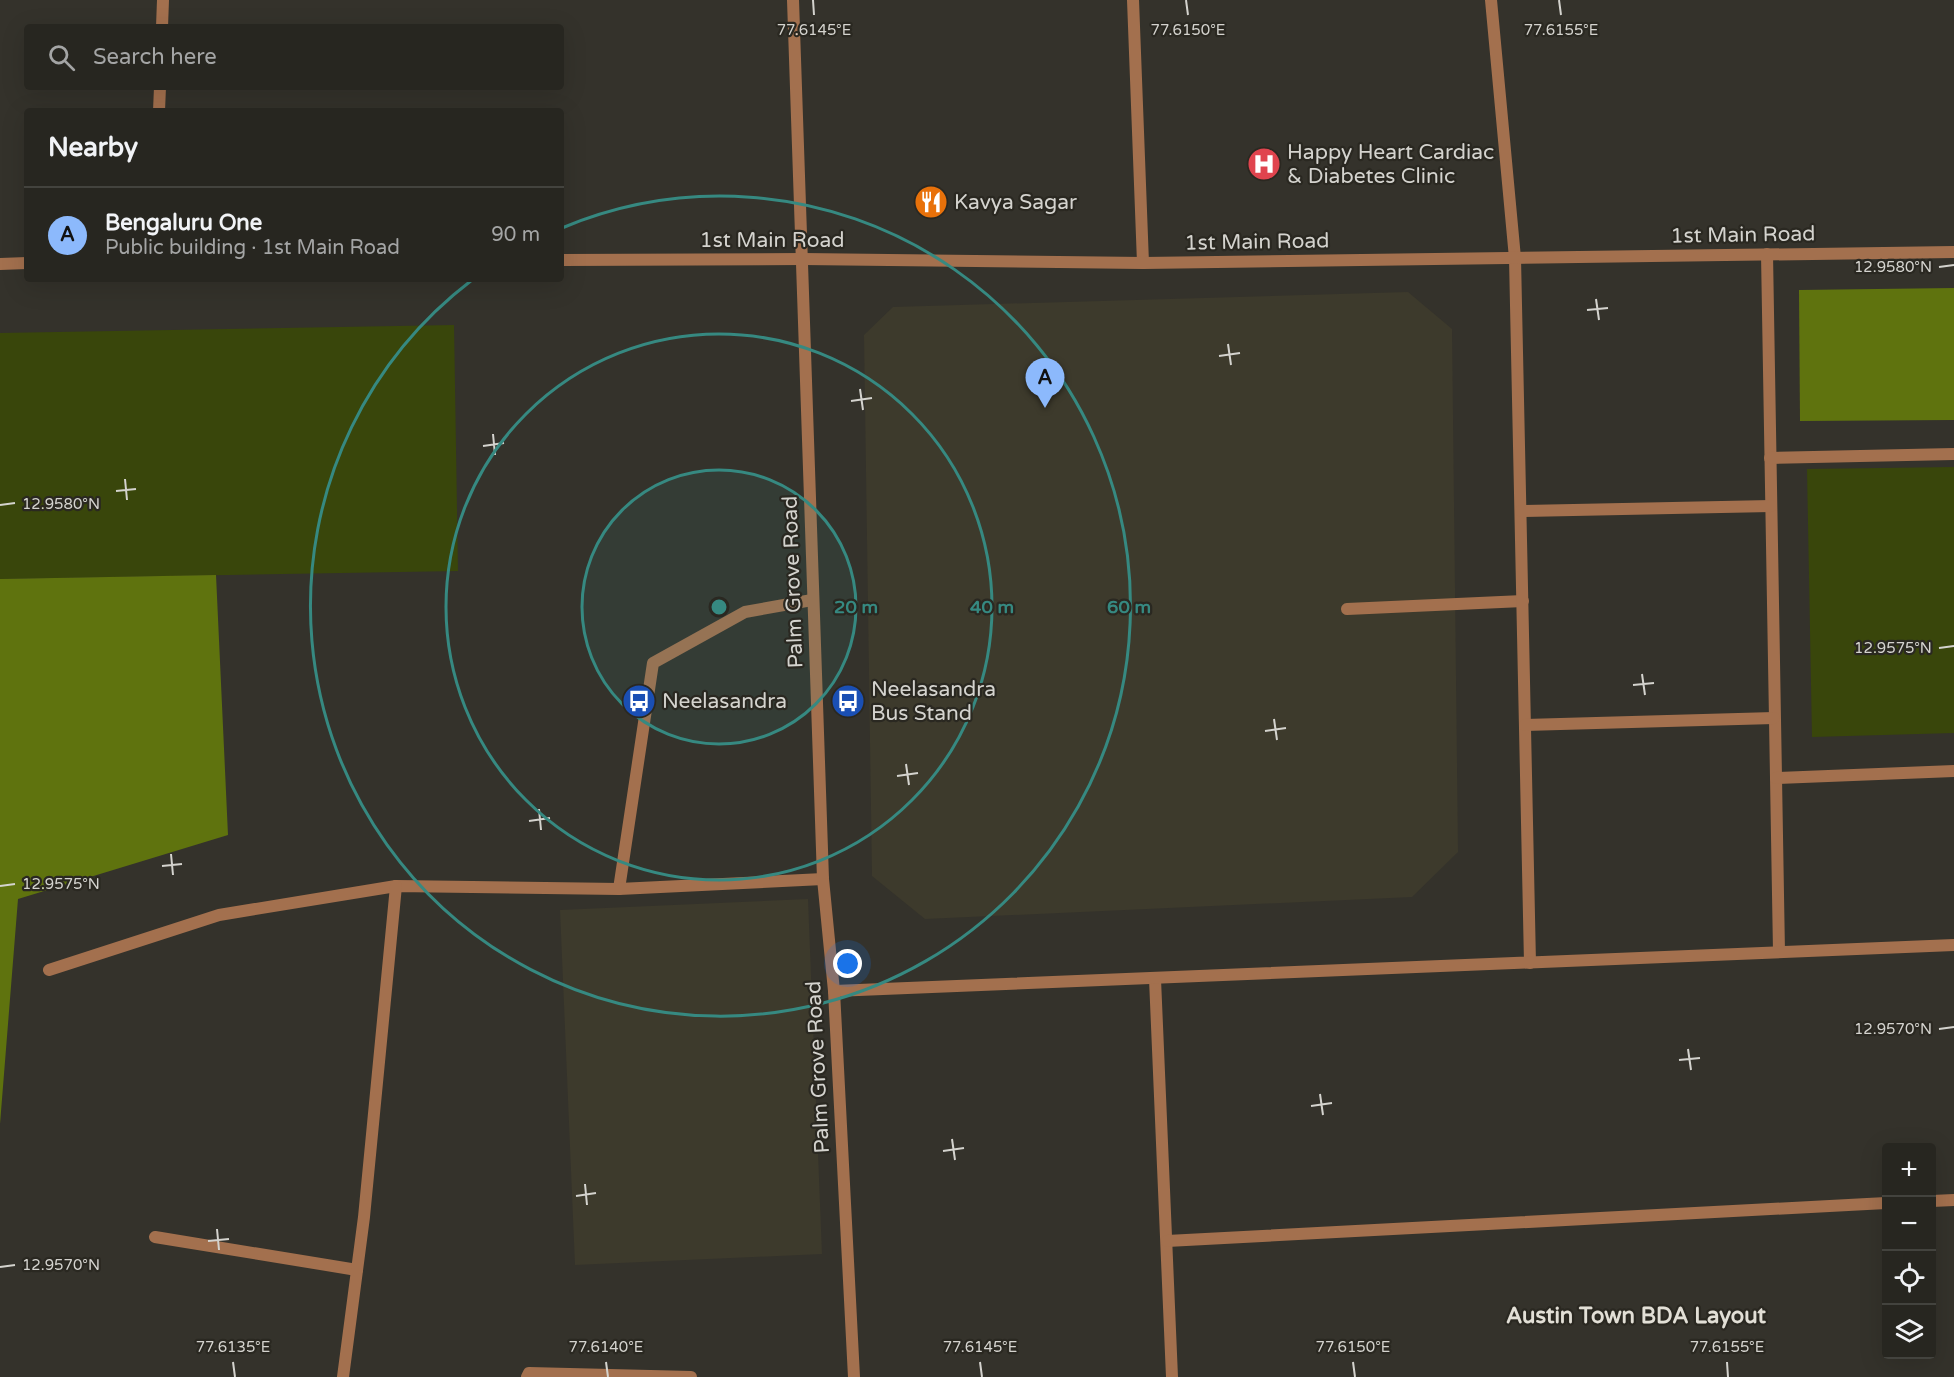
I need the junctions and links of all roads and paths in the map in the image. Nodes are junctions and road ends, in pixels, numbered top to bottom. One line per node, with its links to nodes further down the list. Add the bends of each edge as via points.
1 (163, 0): 5 (street)
2 (793, 0): 11 (street, Palm Grove Road)
3 (1133, 0): 14 (street)
4 (1491, 0): 10 (street)
5 (162, 24)
6 (160, 90): 7 (street)
7 (159, 108)
8 (1954, 252): 9 (street, 1st Main Road)
9 (1767, 254): 10 (street, 1st Main Road); 17 (street)
10 (1515, 258): 14 (street, 1st Main Road); 19 (street)
11 (803, 259): 12 (street, 1st Main Road); 14 (street, 1st Main Road); 20 (street, Palm Grove Road)
12 (564, 260)
13 (24, 263): 15 (street)
14 (1143, 263)
15 (0, 264)
16 (1954, 454): 17 (street)
17 (1770, 458): 18 (street)
18 (1772, 506): 19 (street); 23 (street)
19 (1521, 511): 21 (street)
20 (812, 600): 27 (street, Palm Grove Road); 29 (street, via 745,612 653,663)
21 (1523, 601): 22 (street); 24 (street)
22 (1347, 609)
23 (1774, 718): 24 (street); 26 (street)
24 (1525, 725): 32 (street)
25 (1954, 771): 26 (street)
26 (1776, 778): 31 (street)
27 (823, 879): 29 (street); 35 (street, Palm Grove Road)
28 (396, 886): 29 (street); 33 (street, via 219,915); 41 (street)
29 (619, 889)
30 (1954, 945): 31 (street)
31 (1779, 952): 32 (street)
32 (1530, 963): 34 (street)
33 (49, 970)
34 (1155, 980): 35 (street); 40 (street)
35 (834, 991): 45 (street, Palm Grove Road)
36 (1954, 1200): 37 (street)
37 (1936, 1201)
38 (1882, 1203): 40 (street)
39 (155, 1237): 41 (street)
40 (1167, 1241): 46 (street)
41 (357, 1270): 42 (street)
42 (343, 1377)
43 (527, 1377): 44 (street, via 529,1373)
44 (691, 1377)
45 (854, 1377)
46 (1172, 1377)

